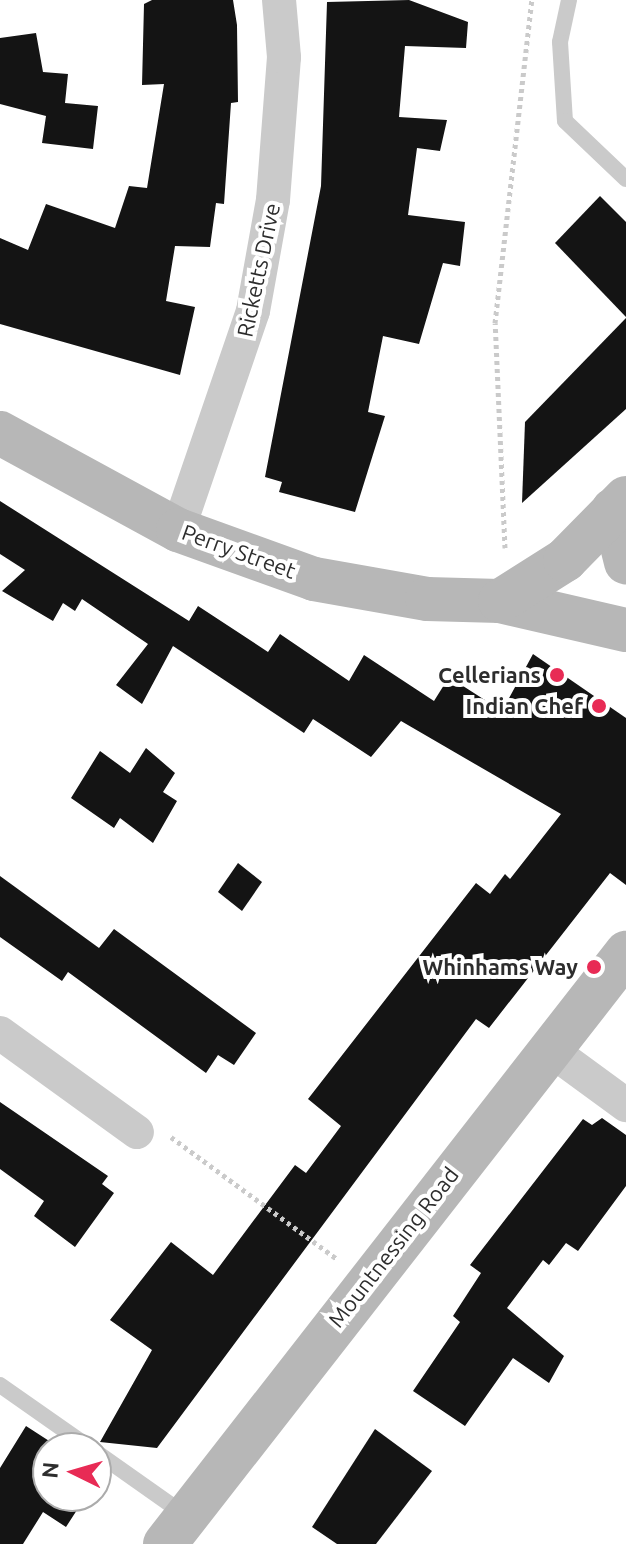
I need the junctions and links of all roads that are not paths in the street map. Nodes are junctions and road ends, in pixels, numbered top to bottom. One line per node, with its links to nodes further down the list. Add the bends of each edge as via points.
1 (279, 0): 6 (street, Ricketts Drive, via 284,57 275,184 253,311)
2 (569, 0): 3 (lane, via 560,42 565,121)
3 (626, 179)
4 (0, 433): 6 (street, Perry Street)
5 (620, 504): 7 (street); 8 (street)
6 (178, 530): 8 (street, Perry Street, via 314,579 427,599)
7 (626, 562)
8 (516, 592): 9 (street, Perry Street)
9 (626, 630)
10 (626, 953): 12 (street, Mountnessing Road)
11 (0, 1033): 14 (street)
12 (548, 1048): 13 (street); 18 (street, Mountnessing Road)
13 (626, 1105)
14 (137, 1132)
15 (0, 1385): 16 (lane)
16 (67, 1432)
17 (112, 1468): 18 (lane)
18 (175, 1529)

